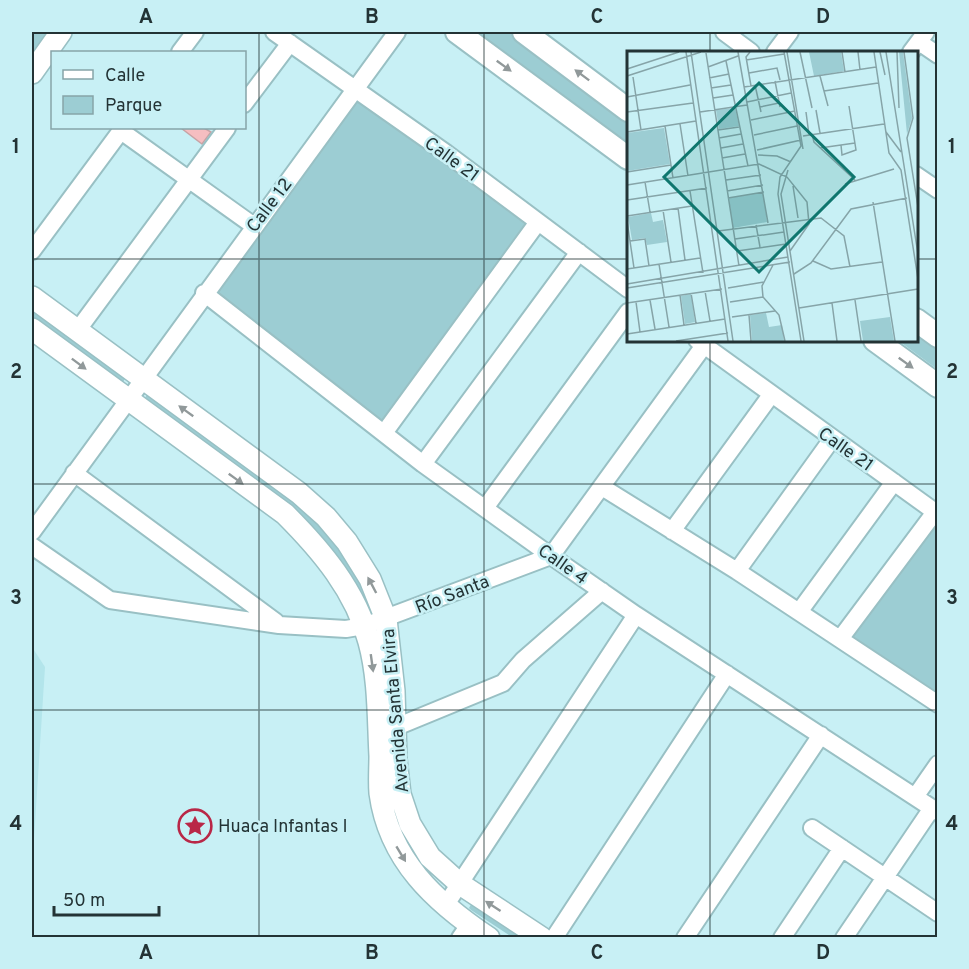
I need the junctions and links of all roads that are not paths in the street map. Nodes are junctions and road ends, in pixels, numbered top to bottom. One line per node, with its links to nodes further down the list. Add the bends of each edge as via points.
1 (61, 32): 15 (street)
2 (195, 32): 11 (street)
3 (274, 32): 10 (street, Calle 21)
4 (397, 32): 16 (street, Calle 12)
5 (457, 32): 21 (main road, one-way to 21)
6 (524, 32): 18 (main road, one-way to 6)
7 (724, 32): 12 (street)
8 (790, 32): 13 (street)
9 (919, 42): 14 (street)
10 (290, 43): 16 (street, Calle 21); 17 (street)
11 (181, 51)
12 (750, 51)
13 (776, 51)
14 (938, 55)
15 (32, 73)
16 (355, 89): 25 (street, Calle 21); 26 (street, Calle 12)
17 (246, 101)
18 (627, 109)
19 (122, 129): 23 (street); 27 (street)
20 (226, 129): 23 (street)
21 (627, 157)
22 (918, 176): 24 (street)
23 (189, 180): 26 (street); 35 (street)
24 (938, 190)
25 (538, 222): 28 (street, Calle 21); 43 (street)
26 (254, 226): 30 (street, Calle 12)
27 (32, 250)
28 (579, 252): 29 (street, Calle 21); 45 (street)
29 (627, 288)
30 (204, 293): 39 (street, Calle 12); 43 (street, Calle 4)
31 (32, 297): 35 (street, Avenida Santa Elvira)
32 (627, 313): 49 (street)
33 (918, 321): 36 (main road)
34 (32, 329): 42 (street, Avenida Santa Elvira, one-way to 42)
35 (77, 331): 39 (street, Avenida Santa Elvira)
36 (938, 336)
37 (703, 342): 41 (street, Calle 21); 48 (street)
38 (878, 342): 40 (main road, one-way to 40)
39 (142, 378): 42 (street, Calle 12); 59 (street, Avenida Santa Elvira, one-way to 39, via 370,579 326,517)
40 (938, 386)
41 (771, 395): 44 (street, Calle 21); 51 (street)
42 (127, 400): 46 (street, Calle 12); 61 (street, Avenida Santa Elvira, one-way to 61, via 285,514 326,558)
43 (384, 434): 45 (street, Calle 4)
44 (832, 439): 47 (street, Calle 21); 55 (street)
45 (423, 464): 49 (street, Calle 4)
46 (74, 473): 52 (street, Calle 12); 60 (street)
47 (894, 482): 50 (street, Calle 21); 57 (street)
48 (602, 487): 51 (street); 54 (street)
49 (485, 508): 54 (street, Calle 4)
50 (936, 513): 62 (street)
51 (672, 531): 55 (street)
52 (32, 532)
53 (32, 546): 60 (street, Río Santa, via 110,600)
54 (551, 556): 56 (street, Calle 4); 59 (street, Río Santa)
55 (737, 571): 57 (street)
56 (602, 591): 58 (street, Calle 4); 65 (street, via 503,683)
57 (799, 612): 62 (street)
58 (636, 615): 63 (street, Calle 4); 73 (street)
59 (386, 619): 61 (street, Río Santa); 65 (street, Avenida Santa Elvira)
60 (279, 625): 61 (street, Río Santa, via 346,629)
61 (364, 626): 74 (street, Avenida Santa Elvira, one-way to 74, via 376,692 380,792 385,816 410,869)
62 (840, 639): 64 (street)
63 (727, 674): 66 (street, Calle 4); 79 (street)
64 (938, 704)
65 (396, 727): 73 (street, Avenida Santa Elvira, via 400,794 410,824 430,857)
66 (821, 735): 68 (street, Calle 4); 80 (street)
67 (938, 764): 68 (street)
68 (915, 797): 69 (street, Calle 4)
69 (934, 810): 72 (street)
70 (812, 828): 71 (street)
71 (842, 848): 72 (street); 81 (street)
72 (885, 877): 75 (street); 82 (street)
73 (459, 884): 74 (street); 78 (street, Avenida Santa Elvira, one-way to 73)
74 (445, 906): 76 (street, Avenida Santa Elvira)
75 (938, 913)
76 (464, 931): 77 (street, Avenida Santa Elvira)
77 (489, 938)
78 (542, 938)
79 (554, 938)
80 (685, 938)
81 (783, 938)
82 (844, 938)

